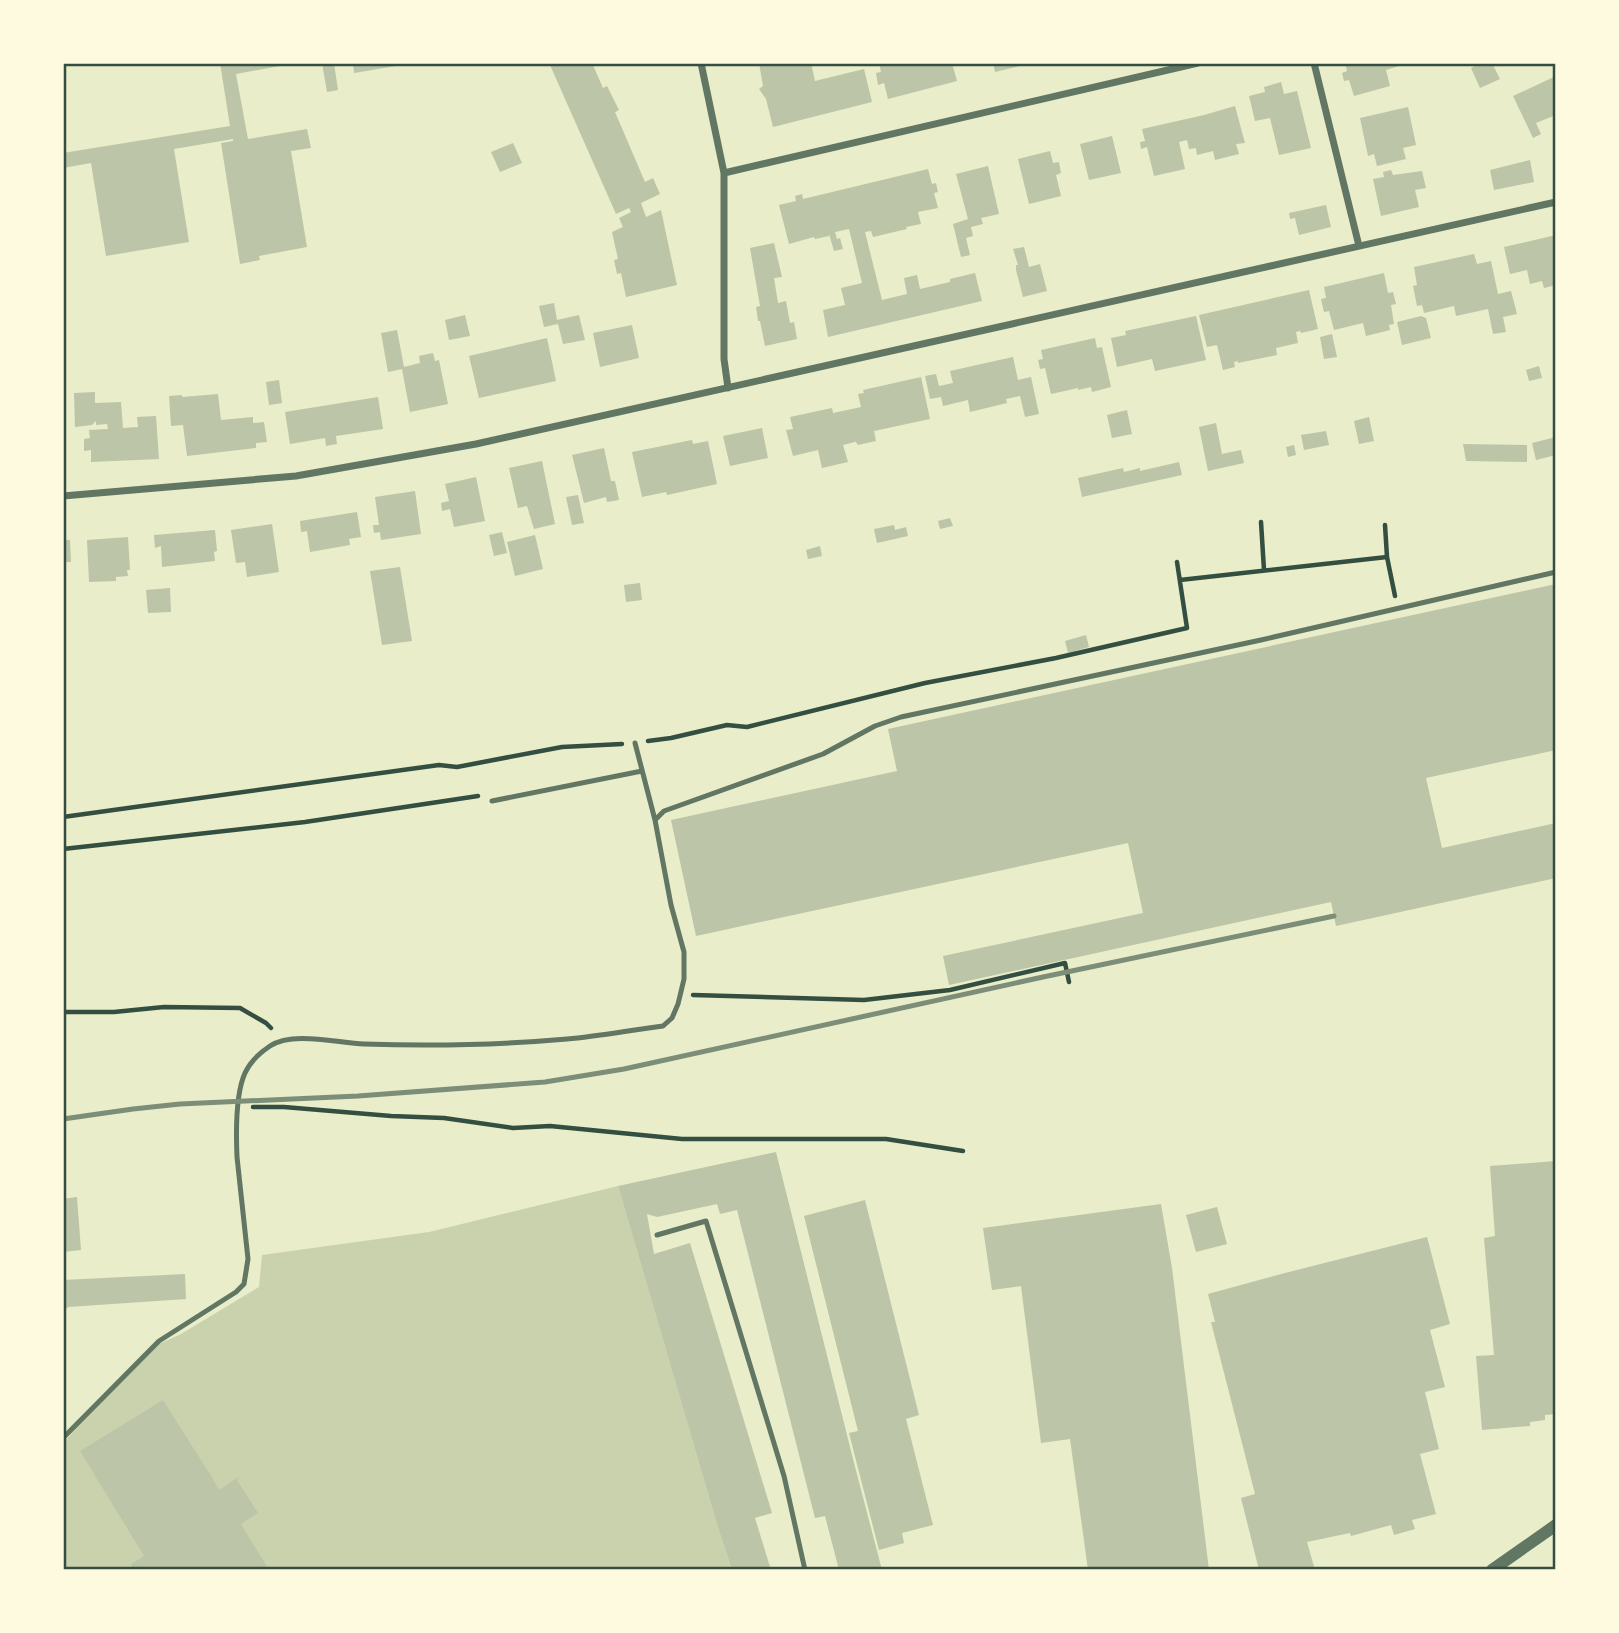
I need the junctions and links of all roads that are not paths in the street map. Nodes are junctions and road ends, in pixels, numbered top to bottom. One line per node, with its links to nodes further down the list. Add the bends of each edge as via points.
1 (701, 63): 4 (street)
2 (1198, 63): 4 (street)
3 (1314, 63): 6 (street)
4 (724, 173): 7 (street)
5 (1556, 202): 6 (street)
6 (1359, 246): 7 (street)
7 (728, 388): 8 (street, via 476,444 296,476)
8 (63, 496)
9 (1556, 572): 13 (lane, via 901,717 823,754 664,811)
10 (635, 743): 11 (lane)
11 (642, 771): 12 (lane); 13 (lane)
12 (492, 802)
13 (655, 820): 15 (lane, via 684,952 684,979 672,1018 663,1026 567,1039 458,1044 281,1039 268,1047 245,1073 238,1108 237,1157 248,1259 244,1284 159,1341)
14 (657, 1235): 17 (lane, via 706,1221 784,1476)
15 (63, 1438)
16 (1556, 1525): 18 (street)
17 (805, 1570)
18 (1492, 1570)

